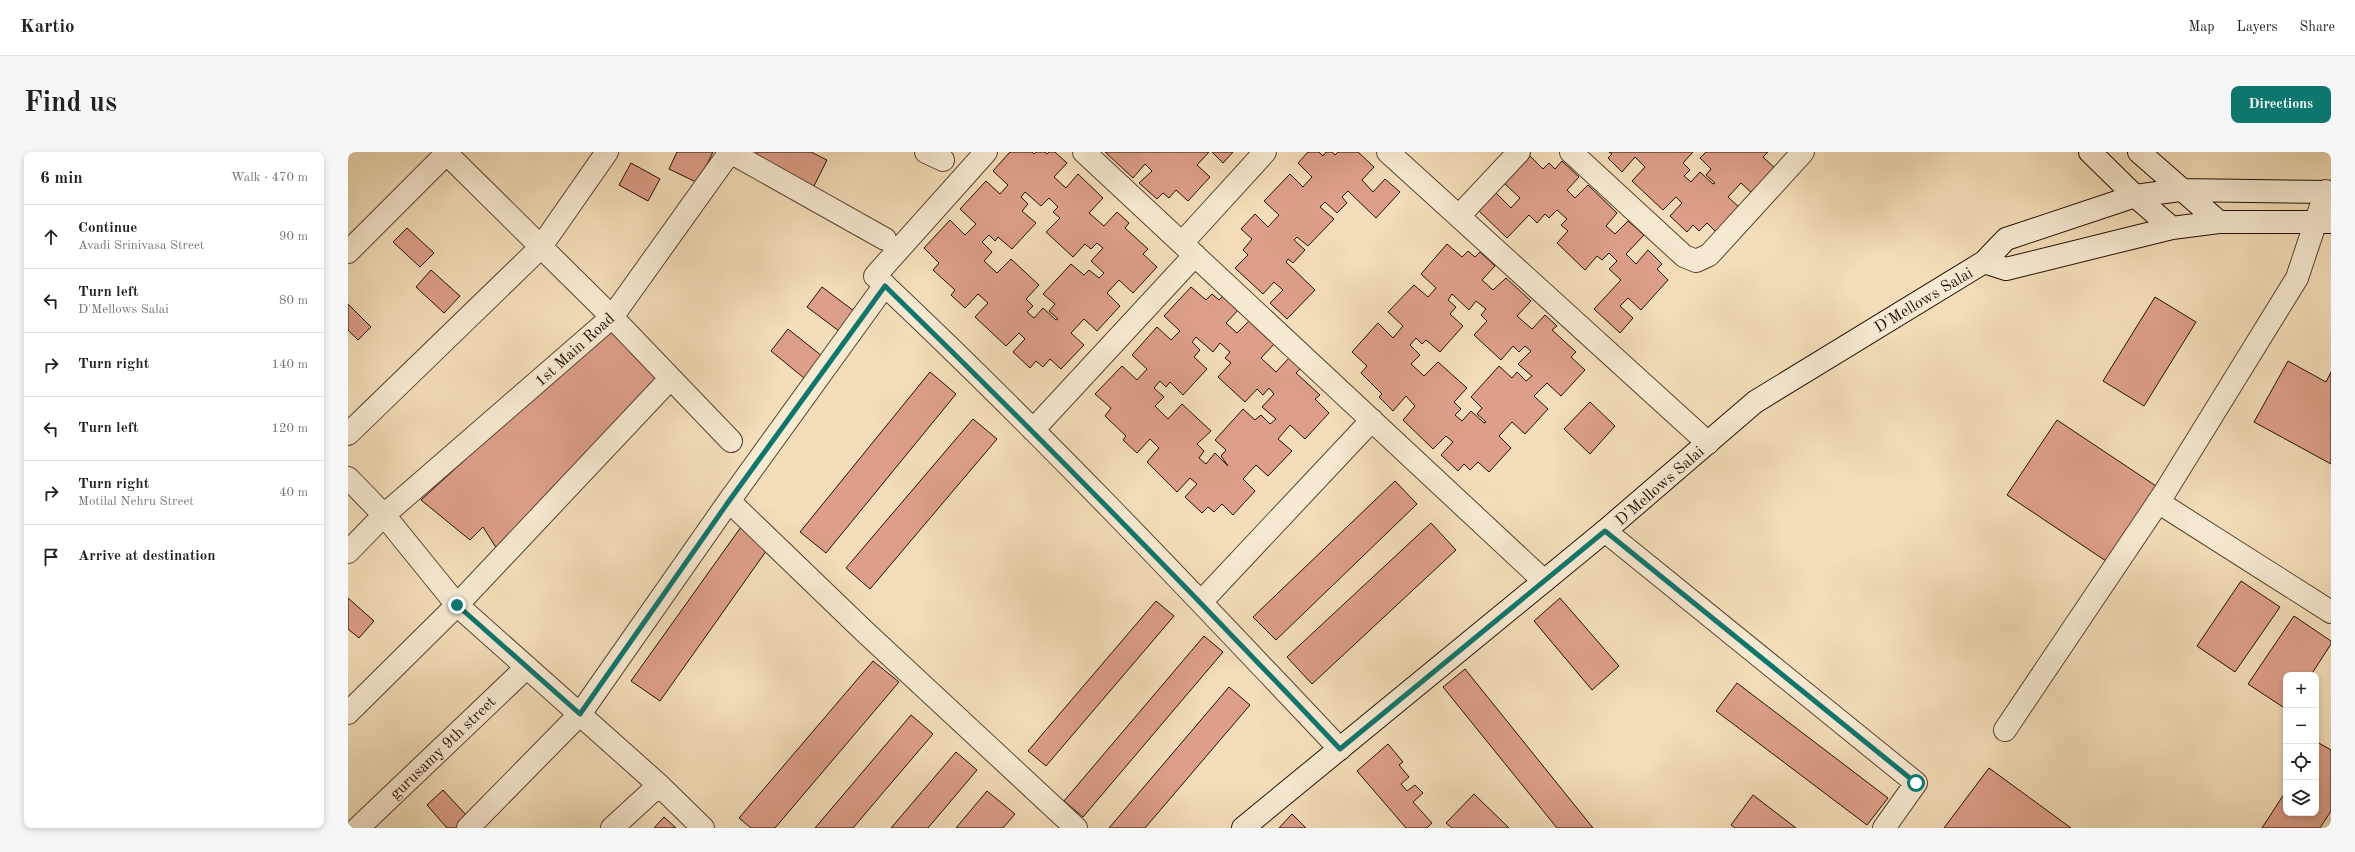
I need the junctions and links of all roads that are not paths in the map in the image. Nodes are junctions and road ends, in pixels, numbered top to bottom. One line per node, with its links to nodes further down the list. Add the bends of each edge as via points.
1 (607, 152): 21 (street)
2 (730, 152): 20 (street); 26 (street, 1st Main Road)
3 (986, 152): 25 (street, via 875,276)
4 (1084, 152): 22 (street)
5 (1265, 152): 22 (street)
6 (1388, 152): 16 (street)
7 (1519, 152): 16 (street)
8 (1571, 152): 9 (street, via 1684,256 1696,260 1709,255)
9 (1803, 152)
10 (2090, 152): 15 (street)
11 (2139, 152): 13 (street)
12 (447, 153): 21 (street); 23 (street)
13 (2180, 190): 14 (street, D'Mellows Salai); 15 (street, D'Mellows Salai); 17 (street)
14 (2328, 192): 18 (street)
15 (2135, 196): 19 (street); 24 (street, D'Mellows Salai, via 2006,239)
16 (1459, 216): 32 (street)
17 (2219, 222): 18 (street, D'Mellows Salai); 19 (street, D'Mellows Salai)
18 (2323, 222): 35 (street, via 2297,278)
19 (2172, 228): 24 (street, D'Mellows Salai, via 2006,269)
20 (885, 239)
21 (540, 248): 26 (street); 30 (street)
22 (1188, 249): 28 (street); 29 (street)
23 (348, 252)
24 (1984, 262): 32 (street, D'Mellows Salai, via 1755,402)
25 (885, 286): 29 (street); 34 (street)
26 (612, 317): 27 (street); 36 (street, 1st Main Road)
27 (670, 379): 31 (street); 41 (street)
28 (1372, 420): 39 (street); 40 (street)
29 (1033, 430): 40 (street)
30 (348, 434)
31 (731, 441)
32 (1708, 443): 37 (street, D'Mellows Salai)
33 (348, 478): 36 (street)
34 (729, 501): 45 (street); 53 (street, via 864,631)
35 (2158, 502): 42 (street); 46 (street)
36 (384, 515): 38 (street, 1st Main Road); 41 (street)
37 (1605, 531): 39 (street, D'Mellows Salai); 55 (street, via 1916,783)
38 (348, 552)
39 (1544, 581): 47 (street, D'Mellows Salai)
40 (1202, 602): 47 (street)
41 (457, 605): 43 (street); 44 (street)
42 (2331, 612)
43 (527, 667): 45 (street); 49 (street, gurusamy 9th street)
44 (348, 713)
45 (580, 714): 48 (street); 50 (street)
46 (2005, 730)
47 (1340, 749): 54 (street, D'Mellows Salai)
48 (659, 785): 51 (street); 52 (street)
49 (358, 828)
50 (468, 828)
51 (612, 828)
52 (703, 828)
53 (1076, 828)
54 (1243, 828)
55 (1884, 828)

